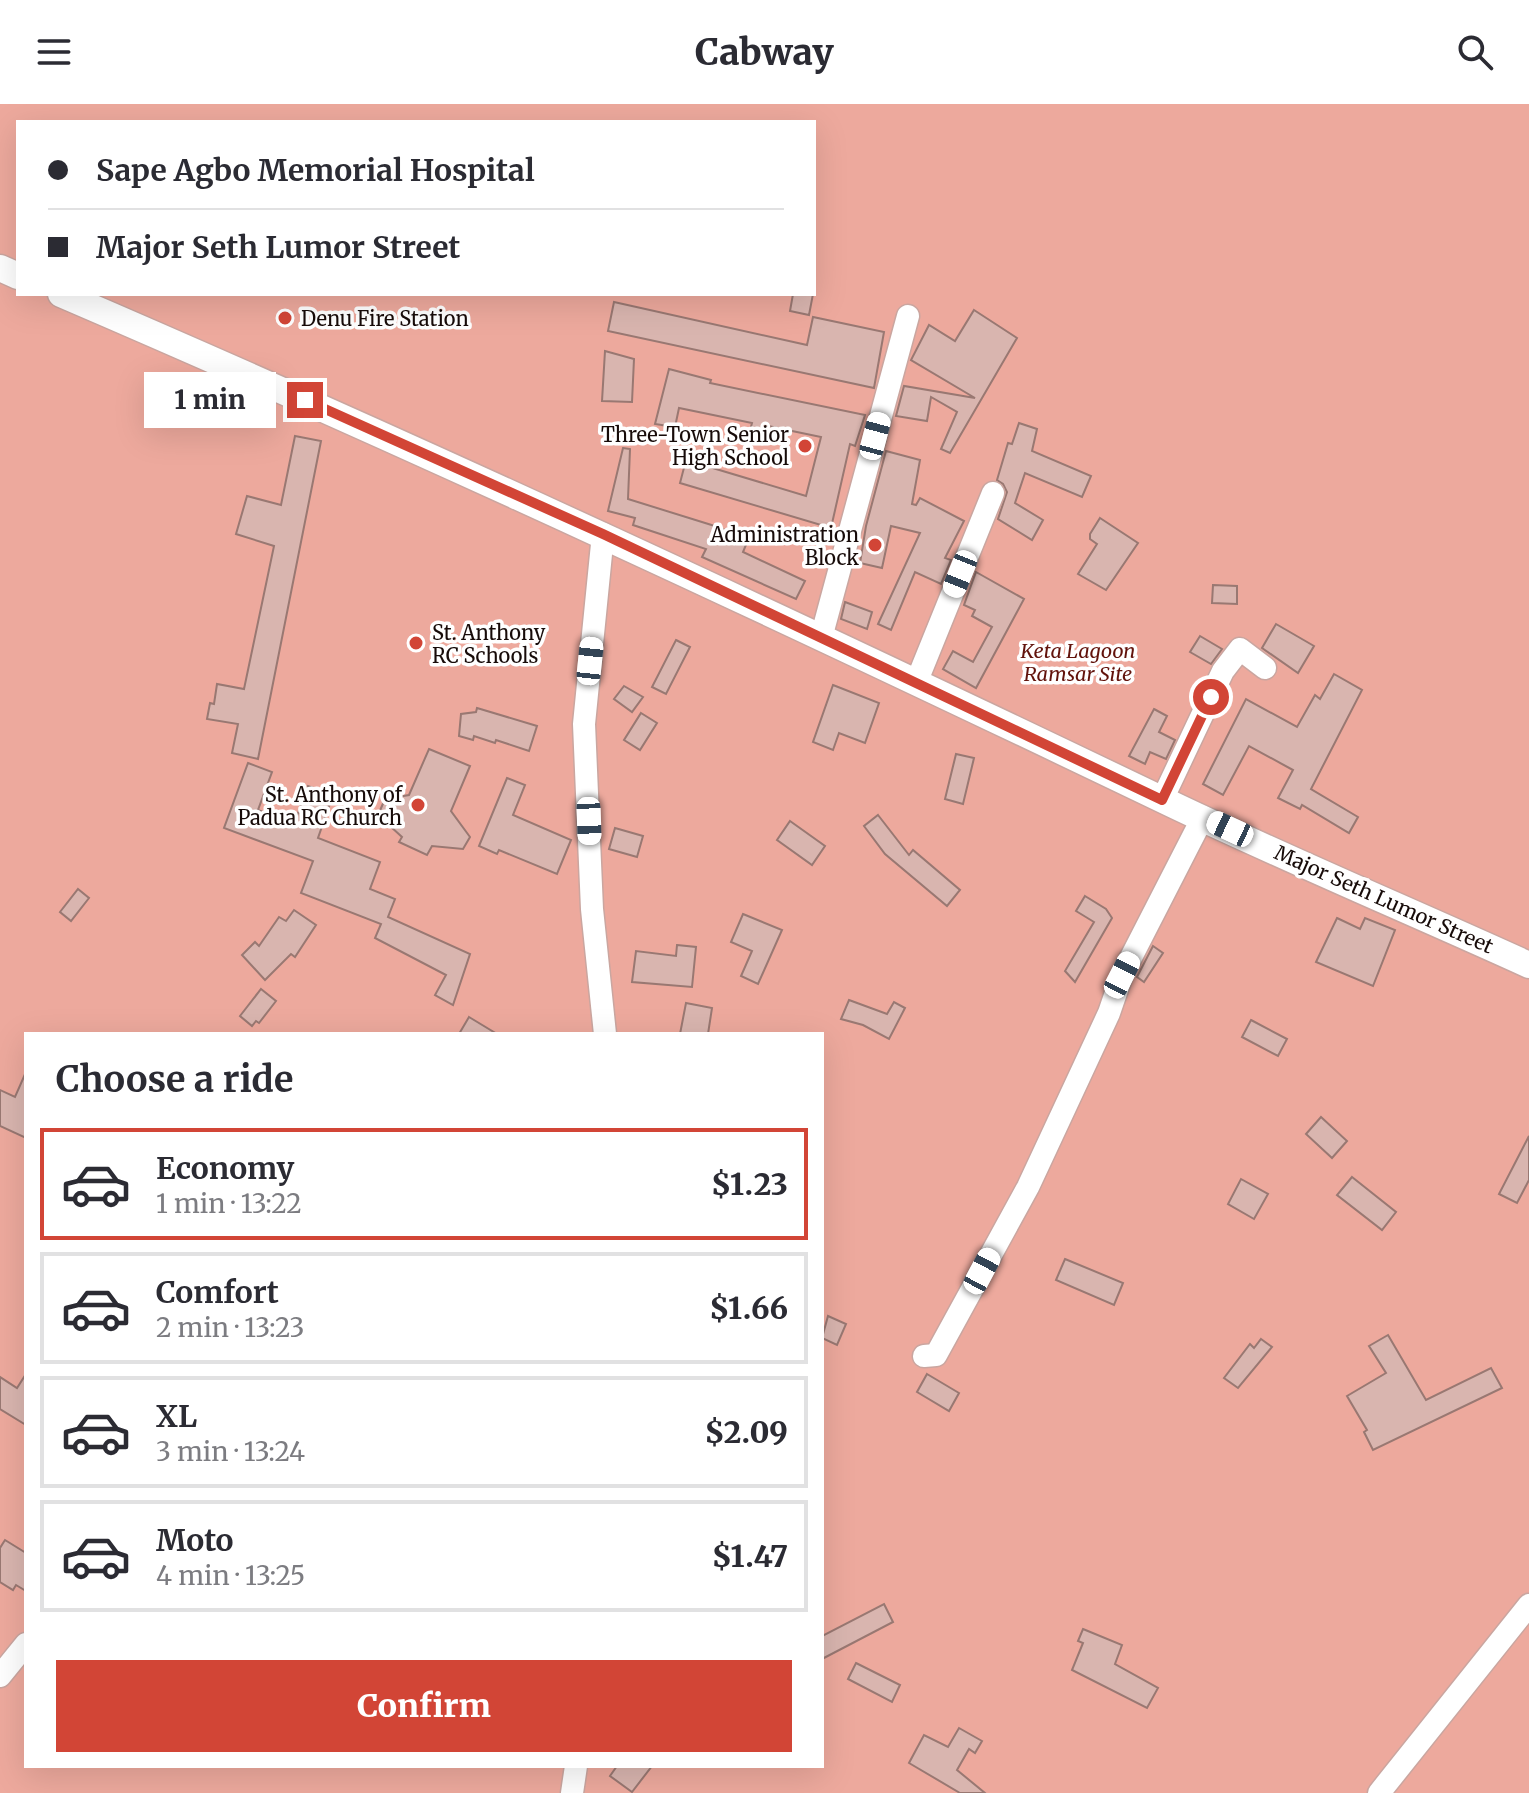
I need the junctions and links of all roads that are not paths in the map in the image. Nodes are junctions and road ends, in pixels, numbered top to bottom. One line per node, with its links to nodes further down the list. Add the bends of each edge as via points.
1 (66, 296): 4 (main road, Major Seth Lumor Street)
2 (908, 316): 5 (street)
3 (993, 493): 7 (street)
4 (603, 534): 5 (main road, Major Seth Lumor Street); 11 (street, via 584,724 592,909)
5 (821, 638): 7 (main road, Major Seth Lumor Street)
6 (1265, 668): 8 (street, via 1240,649 1223,671)
7 (916, 683): 8 (main road, Major Seth Lumor Street)
8 (1162, 800): 9 (main road, Major Seth Lumor Street)
9 (1203, 817): 10 (main road, Major Seth Lumor Street); 12 (street, via 1122,975 1028,1187 936,1355)
10 (1529, 965)
11 (605, 1032)
12 (924, 1356)
13 (1529, 1605): 18 (street)
14 (24, 1646): 15 (street)
15 (0, 1676)
16 (576, 1768): 17 (street)
17 (572, 1793)
18 (1379, 1793)

